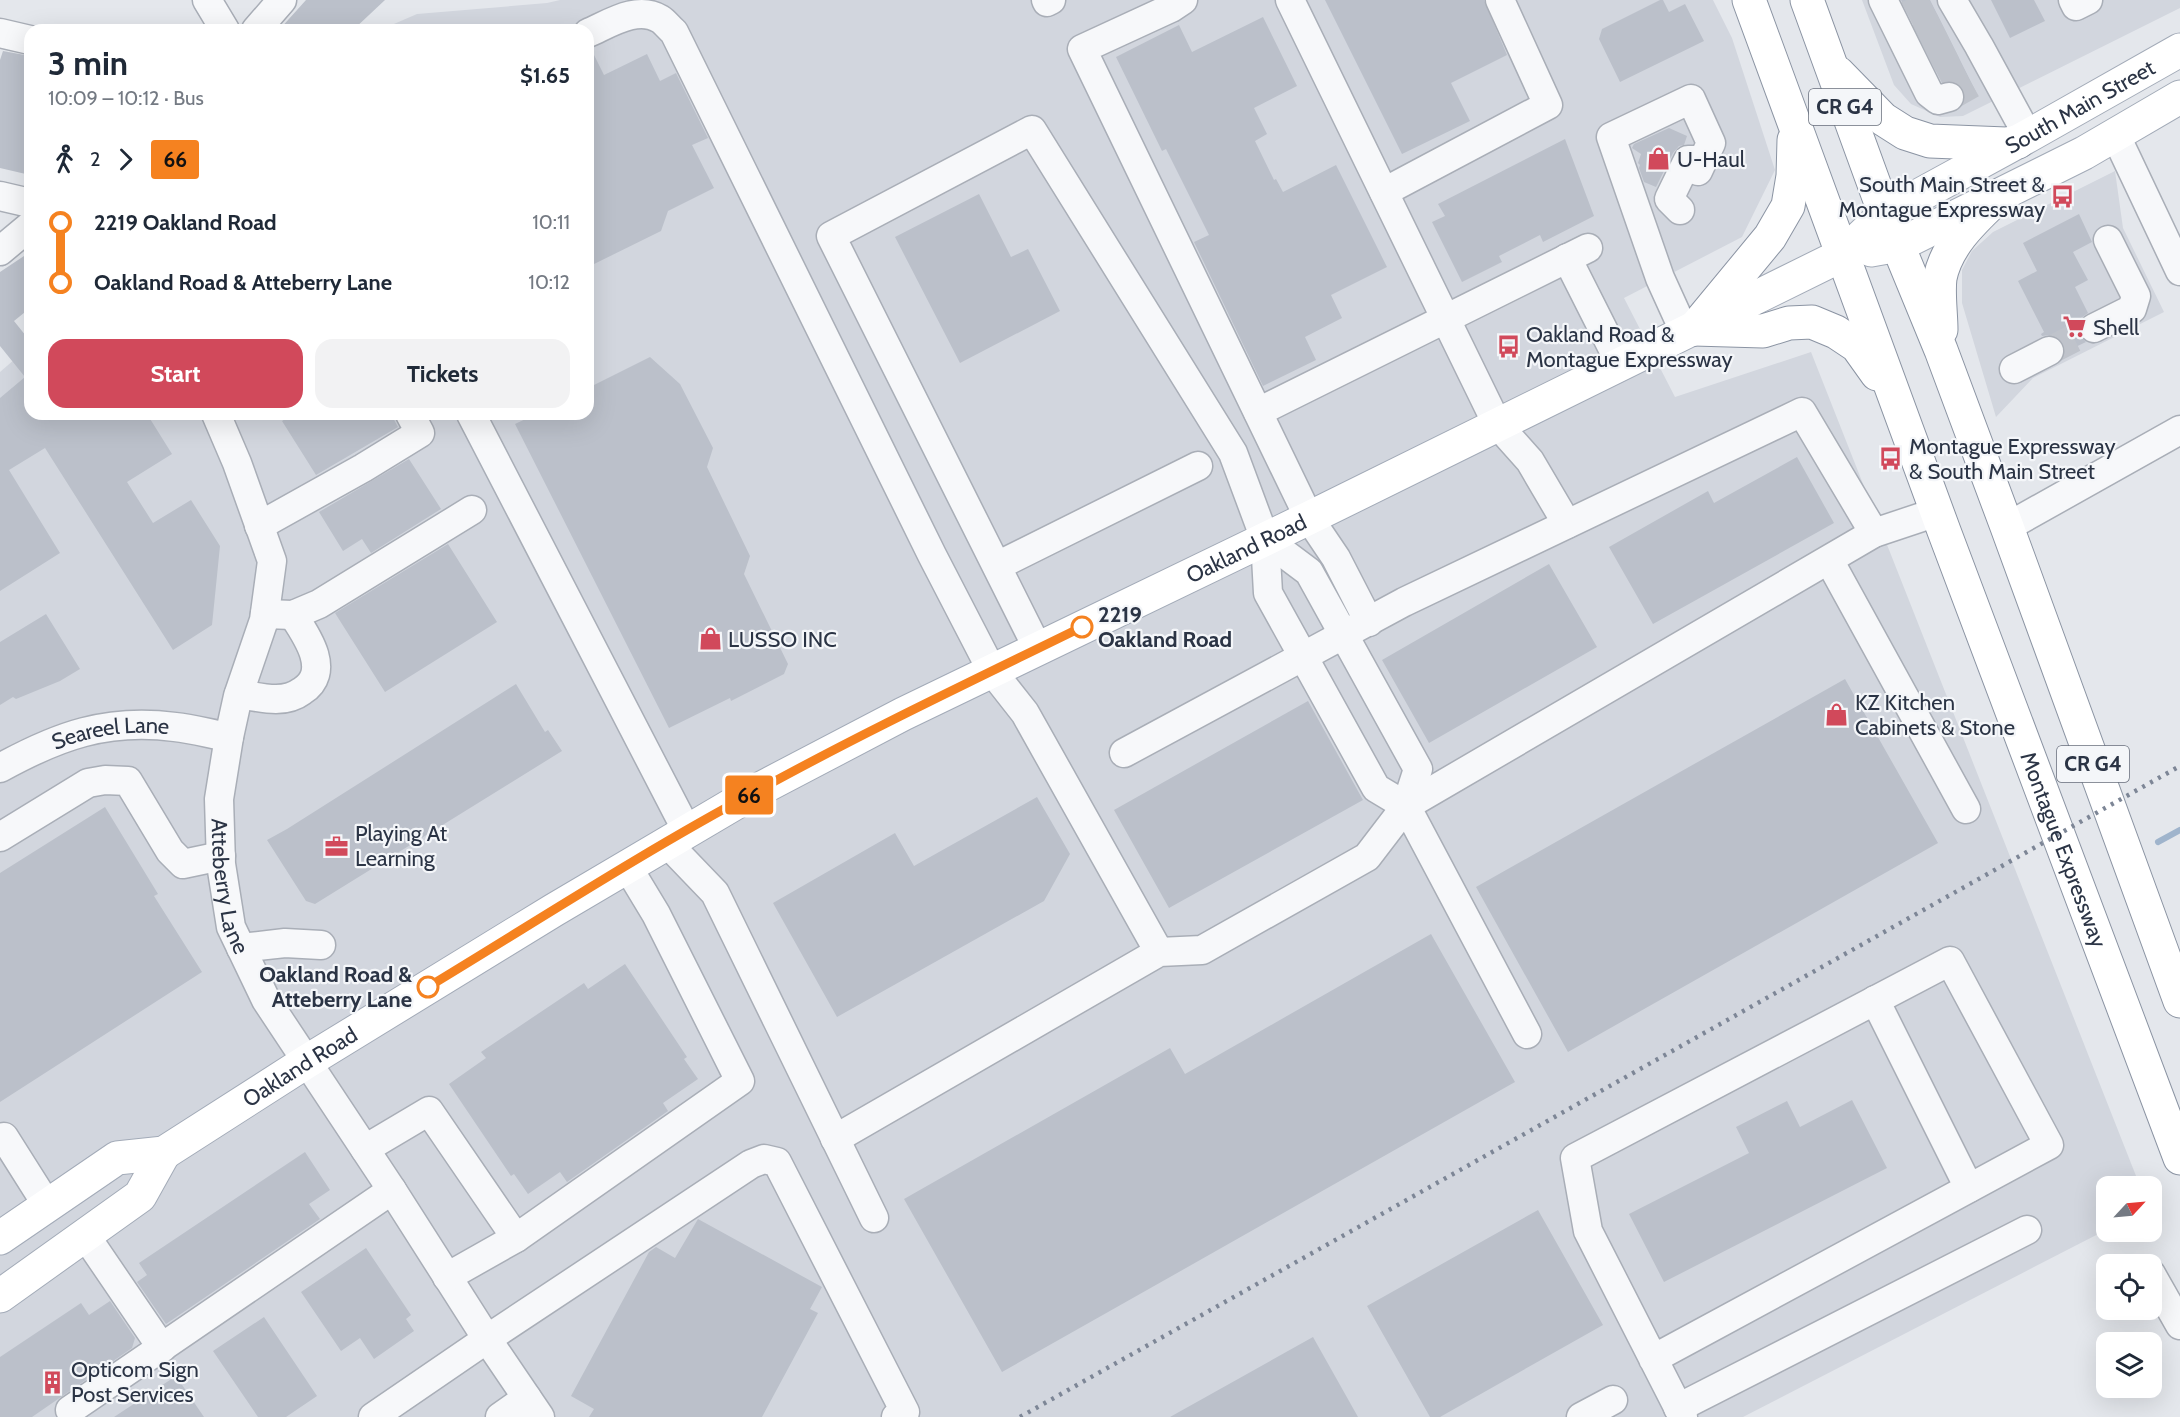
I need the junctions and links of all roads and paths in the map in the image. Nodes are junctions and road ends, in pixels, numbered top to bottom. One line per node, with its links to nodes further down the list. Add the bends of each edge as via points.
1 (207, 0): 12 (street)
2 (282, 0): 13 (street)
3 (1046, 0): 4 (street)
4 (1051, 0)
5 (1183, 0): 44 (street, via 1082,49)
6 (1290, 0): 24 (street)
7 (1500, 0): 24 (street, via 1548,105)
8 (1749, 0): 21 (main road, Montague Expressway / CR G4)
9 (2073, 0): 10 (street, via 2076,6)
10 (2088, 0)
11 (1815, 3): 19 (main road, CR G4)
12 (221, 24)
13 (261, 24)
14 (594, 30): 66 (street, via 628,16 644,14 659,18 674,32)
15 (0, 33): 16 (street)
16 (24, 39)
17 (1940, 43): 23 (street)
18 (2180, 50): 23 (main road, South Main Street)
19 (1829, 63): 23 (main road, via 1883,118 1905,133 1930,141 2006,144); 28 (main road, CR G4)
20 (2180, 97): 22 (main road, South Main Street)
21 (1794, 124): 34 (main road, Montague Expressway / CR G4); 38 (main road, via 1788,206 1770,237)
22 (2116, 136): 25 (main road, South Main Street); 35 (street)
23 (2023, 139): 28 (main road, South Main Street)
24 (1384, 192): 36 (street)
25 (2000, 195): 32 (main road, South Main Street); 39 (main road, via 1966,228 1948,255 1940,279)
26 (0, 196): 27 (street)
27 (24, 202)
28 (1886, 214): 32 (main road, CR G4); 34 (main road, Oakland Road)
29 (24, 231): 33 (street)
30 (1644, 232): 30 (street, via 1611,137 1691,99 1711,142 1674,223); 38 (street, via 1660,278)
31 (2108, 240): 37 (street, via 2136,296 2132,309)
32 (1899, 245): 34 (main road, Oakland Road); 39 (main road, CR G4)
33 (0, 251)
34 (1842, 255): 38 (main road, Oakland Road); 43 (main road, Montague Expressway / CR G4)
35 (2180, 271)
36 (1447, 318): 41 (street, via 1578,253); 44 (street); 48 (street)
37 (2094, 328)
38 (1689, 331): 41 (main road, Oakland Road); 43 (main road, via 1763,331 1789,323 1812,322 1857,346)
39 (1941, 350): 56 (main road, CR G4)
40 (2049, 351): 42 (street)
41 (1621, 364): 48 (main road, Oakland Road)
42 (2014, 369)
43 (1895, 398): 52 (main road, Montague Expressway / CR G4)
44 (1258, 412): 53 (street)
45 (219, 420): 55 (street, Atteberry Lane)
46 (413, 420): 55 (street, via 420,433)
47 (474, 420): 74 (street)
48 (1497, 424): 53 (main road, Oakland Road); 54 (street, via 1530,461)
49 (2180, 430): 56 (street)
50 (1198, 465): 60 (street)
51 (472, 510): 61 (street, via 319,604)
52 (1937, 512): 57 (street); 88 (main road, Montague Expressway / CR G4)
53 (1309, 518): 58 (main road, Oakland Road); 62 (street, via 1336,558)
54 (1567, 524): 57 (street, via 1802,412); 62 (street)
55 (260, 526): 61 (street, Atteberry Lane, via 272,561)
56 (2007, 527): 81 (main road, CR G4)
57 (1874, 533): 59 (street)
58 (1265, 539): 60 (street, via 1233,453 1032,130 831,236); 63 (street, via 1309,572); 64 (main road, Oakland Road); 65 (street, via 1268,593)
59 (1828, 560): 71 (street); 72 (street)
60 (997, 566): 64 (street)
61 (279, 615): 67 (street, Atteberry Lane); 67 (street, via 310,639 318,669 312,685 294,697)
62 (1369, 622): 63 (street)
63 (1344, 635): 65 (street); 71 (street, via 1418,769)
64 (1038, 649): 66 (main road, Oakland Road)
65 (1303, 657): 69 (street); 71 (street, via 1376,788)
66 (992, 671): 74 (main road, Oakland Road, via 764,786); 79 (street, via 1025,713)
67 (239, 694): 68 (street, Atteberry Lane)
68 (229, 737): 70 (street, Seareel Lane, via 174,727 99,727 67,735); 75 (street, Atteberry Lane, via 219,800)
69 (1124, 753)
70 (0, 768)
71 (1406, 806): 79 (street, via 1367,857 1202,950); 82 (street)
72 (1966, 810)
73 (0, 837): 75 (street, via 88,783 128,781 170,851 183,864)
74 (677, 837): 76 (main road, Oakland Road); 85 (street, via 715,893)
75 (221, 856): 78 (street, Atteberry Lane, via 231,927)
76 (627, 866): 83 (main road, Oakland Road); 96 (street, via 656,914 740,1081)
77 (321, 945): 78 (street)
78 (241, 948): 83 (street, Atteberry Lane, via 266,1000)
79 (1159, 952): 85 (street)
80 (1875, 1000): 89 (street); 89 (street, via 1950,961 2049,1145); 103 (street, via 1575,1158 1588,1231)
81 (2180, 1001)
82 (1527, 1034)
83 (306, 1062): 86 (street, Atteberry Lane); 87 (main road, Oakland Road)
84 (4, 1137): 91 (street)
85 (835, 1139): 92 (street)
86 (365, 1149): 90 (street, Atteberry Lane); 96 (street, via 429,1111)
87 (164, 1153): 91 (main road, Oakland Road, via 117,1158); 94 (main road, Oakland Road, via 140,1196)
88 (2180, 1158)
89 (1969, 1188): 103 (street)
90 (392, 1190): 97 (street, Atteberry Lane); 102 (street)
91 (46, 1205): 95 (main road, Oakland Road)
92 (874, 1218)
93 (2027, 1230): 107 (street)
94 (86, 1235): 99 (main road, Oakland Road); 102 (street)
95 (0, 1238)
96 (516, 1238): 97 (street)
97 (447, 1277): 101 (street, Atteberry Lane)
98 (2162, 1293): 100 (street)
99 (0, 1296)
100 (2180, 1325)
101 (486, 1338): 105 (street, Atteberry Lane); 108 (street); 110 (street, via 751,1164 777,1162 905,1412)
102 (162, 1348): 106 (street)
103 (1653, 1359): 107 (street)
104 (1613, 1400): 111 (street)
105 (533, 1408): 109 (street)
106 (70, 1410)
107 (1681, 1412)
108 (373, 1417)
109 (501, 1417)
110 (896, 1417)
111 (1581, 1417)

